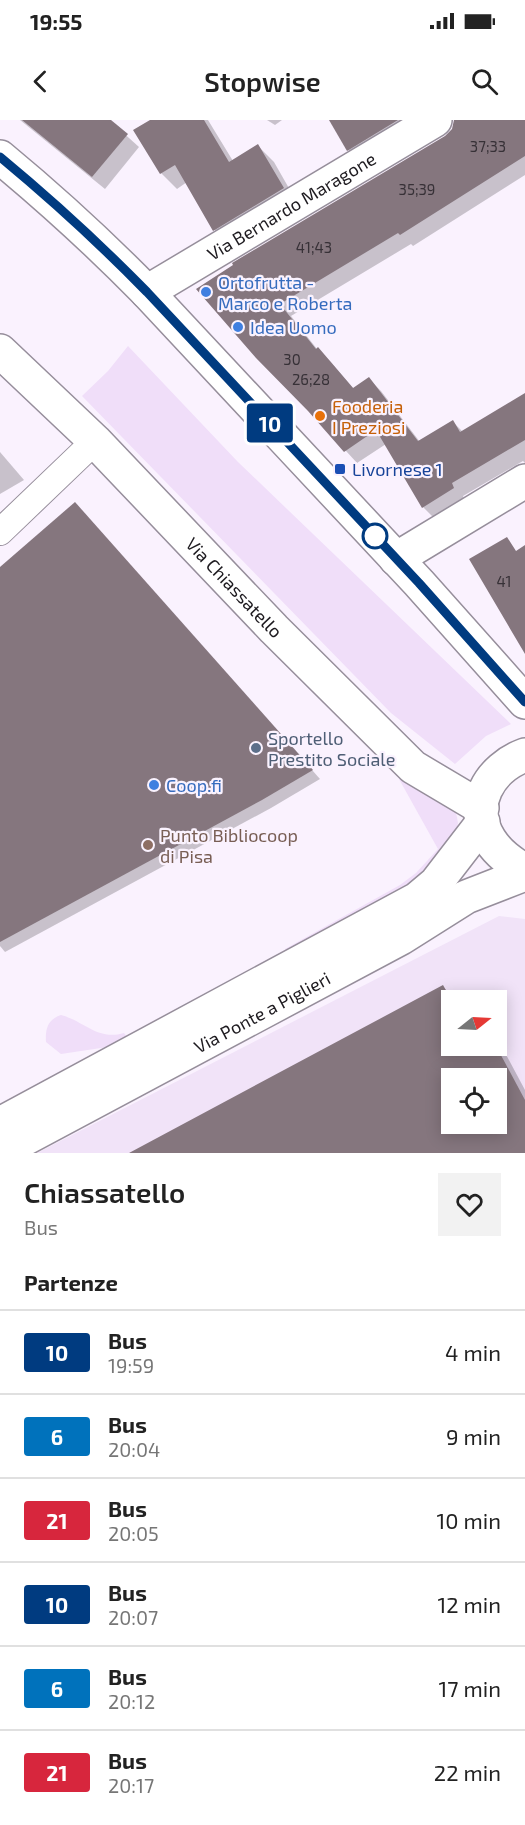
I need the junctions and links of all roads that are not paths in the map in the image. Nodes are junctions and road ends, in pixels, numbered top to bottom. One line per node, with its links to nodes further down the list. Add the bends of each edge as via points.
1 (435, 120): 3 (street, Via Bernardo Maragone)
2 (0, 157): 3 (street, via 56,204)
3 (147, 292): 8 (street)
4 (0, 351): 5 (street, Via Chiassatello)
5 (95, 441): 7 (street); 11 (street, Via Chiassatello, via 274,629 405,759)
6 (525, 482): 8 (street)
7 (0, 532)
8 (396, 558): 9 (street)
9 (525, 702)
10 (525, 755): 11 (street, via 506,764 492,777 483,795)
11 (483, 815): 12 (street, via 489,838 501,854); 13 (street, Via Ponte a Piglieri, via 436,883 417,899)
12 (525, 872): 14 (street, Via Ponte a Piglieri, via 466,897 402,938)
13 (0, 1124)
14 (0, 1152)

